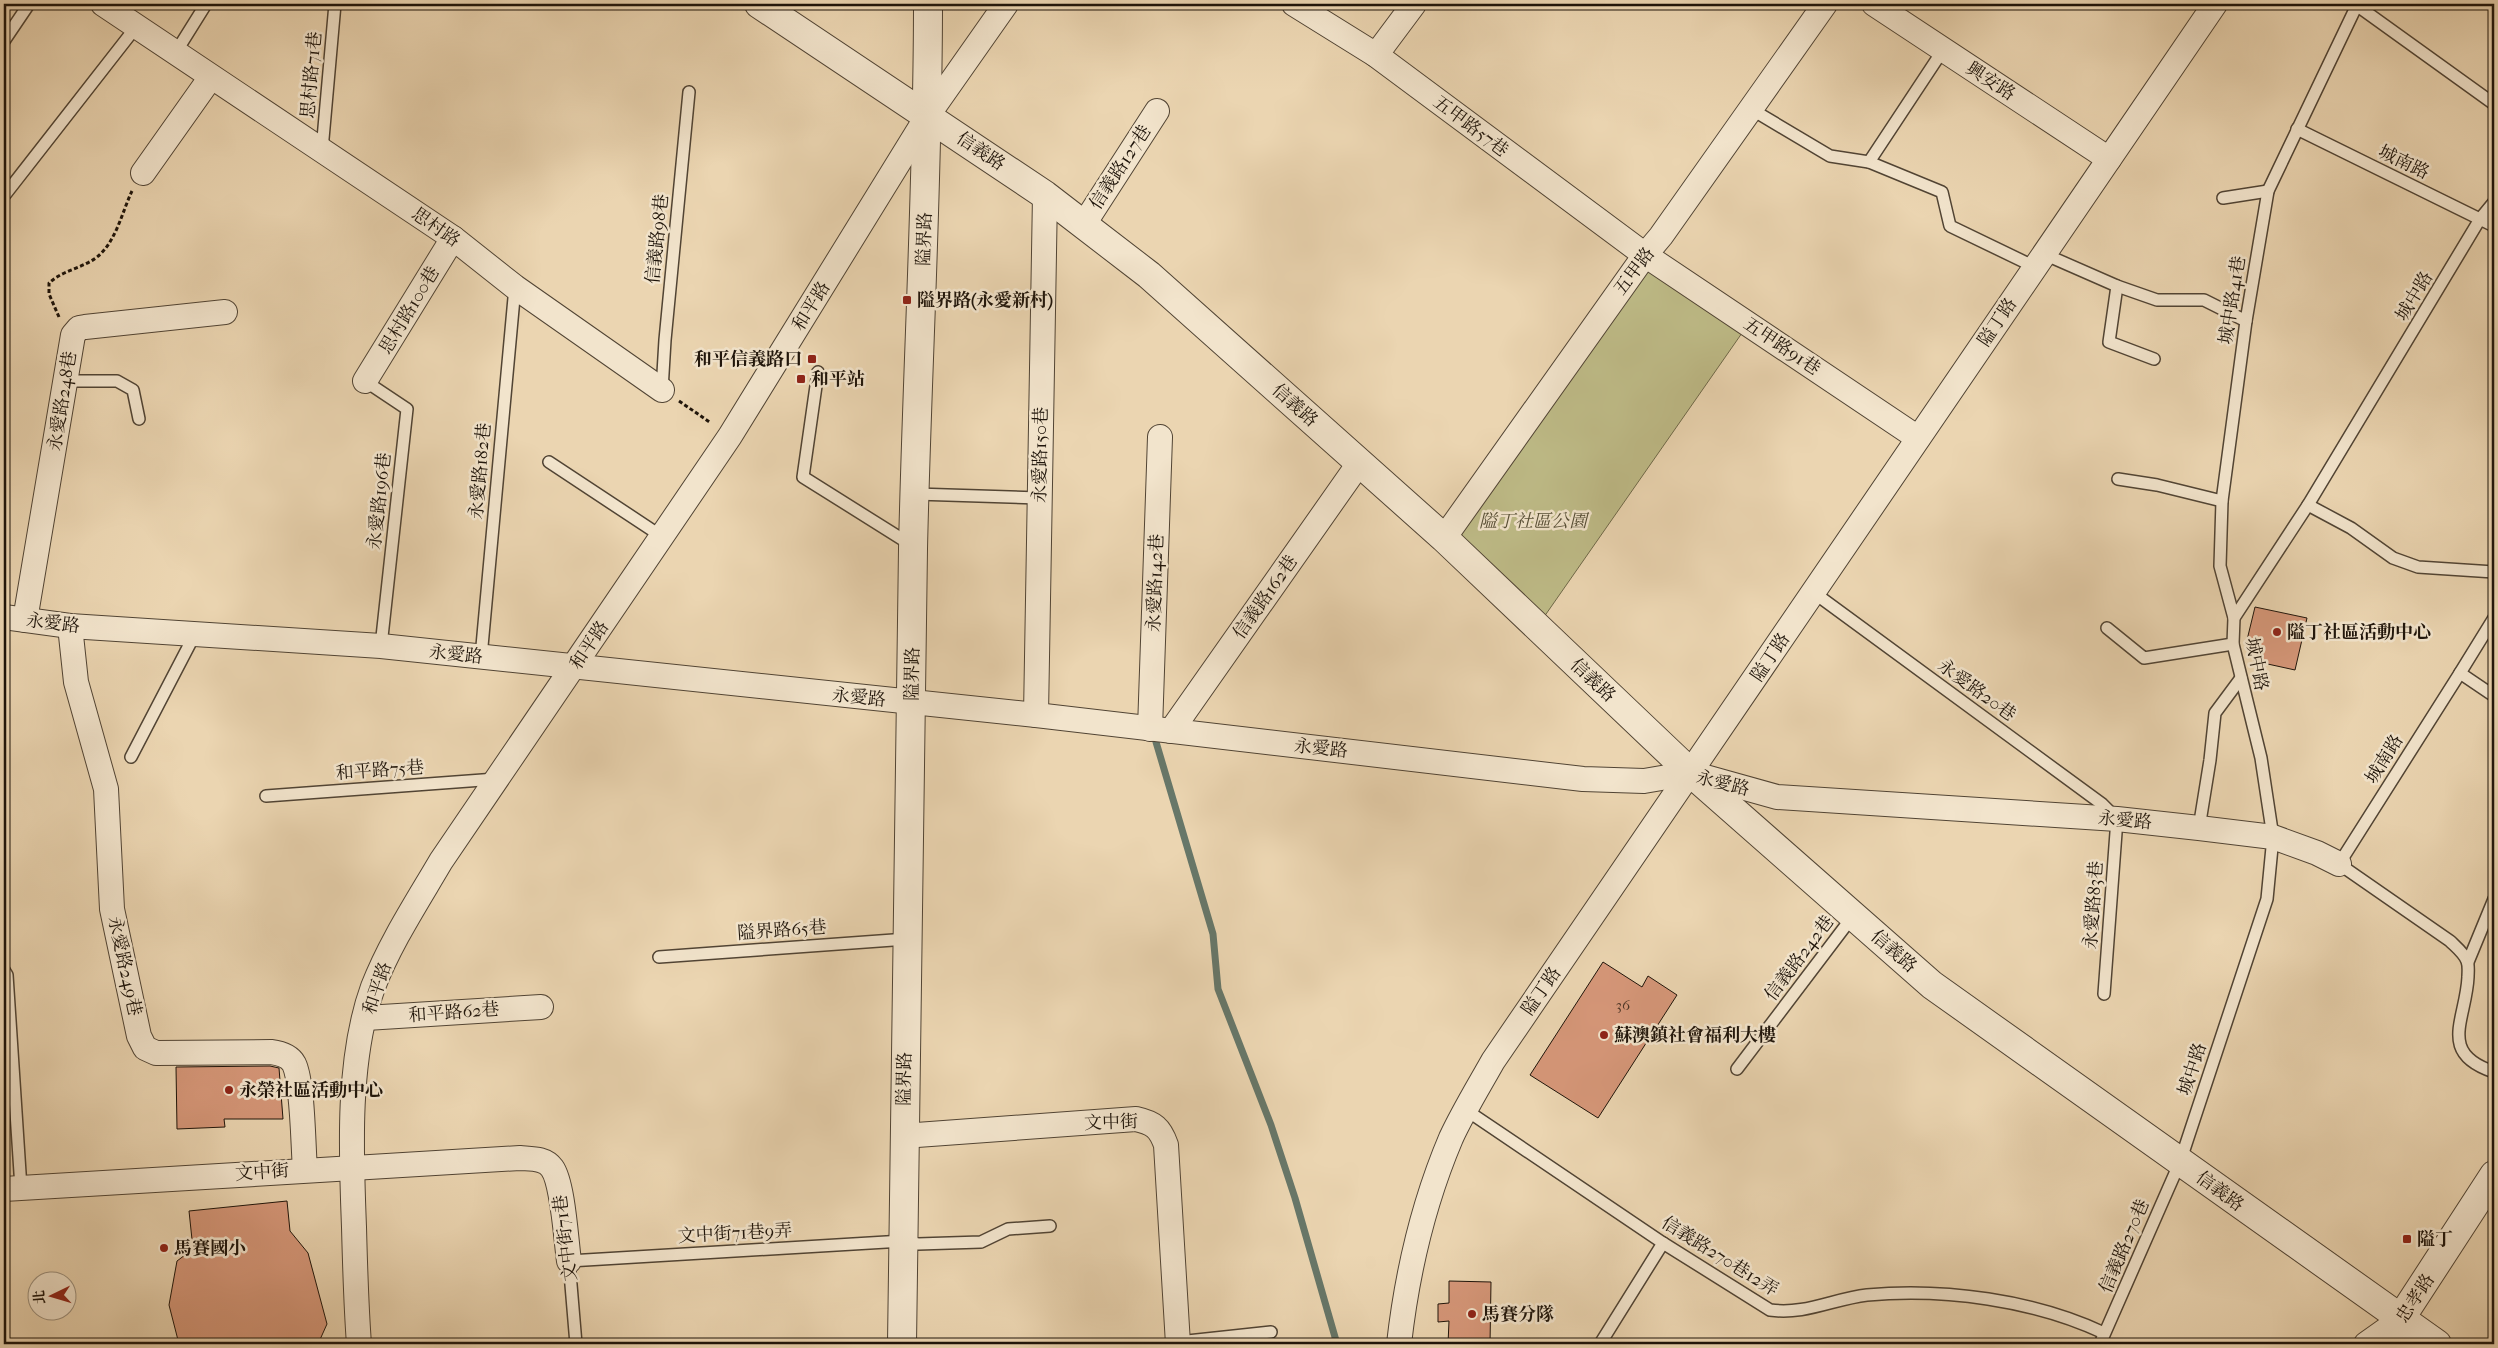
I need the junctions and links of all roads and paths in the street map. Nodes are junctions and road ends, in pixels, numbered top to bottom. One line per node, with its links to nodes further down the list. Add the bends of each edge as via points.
1 (29, 4): 15 (lane)
2 (102, 4): 14 (street, 思村路)
3 (206, 4): 17 (lane)
4 (336, 4): 26 (lane, 思村路71巷)
5 (759, 4): 24 (street, 信義路)
6 (928, 4): 24 (street, 隘界路)
7 (1006, 4): 24 (street, 和平路)
8 (1294, 4): 18 (street, 五甲路57巷)
9 (1414, 4): 18 (street)
10 (1824, 4): 22 (street, 五甲路)
11 (1874, 4): 16 (street, 興安路)
12 (2215, 4): 27 (street, 隘丁路)
13 (2356, 4): 21 (lane); 25 (lane, 城中路41巷)
14 (136, 27): 17 (street, 思村路); 31 (lane)
15 (4, 41)
16 (1943, 50): 27 (street, 興安路); 28 (lane)
17 (176, 52): 19 (street, 思村路)
18 (1376, 55): 39 (street, 五甲路57巷)
19 (211, 77): 26 (street, 思村路); 29 (street)
20 (689, 92): 50 (lane, 信義路98巷)
21 (2494, 104)
22 (1751, 109): 28 (lane, via 1830,156); 39 (street, 五甲路)
23 (1157, 110): 36 (street, 信義路127巷)
24 (928, 116): 32 (street, 信義路); 52 (street, 和平路); 58 (street, 隘界路)
25 (2297, 129): 30 (lane, 城中路41巷); 35 (lane, 城南路)
26 (322, 150): 38 (street, 思村路)
27 (2109, 159): 40 (street, 隘丁路)
28 (1869, 162): 40 (lane, via 1942,192 1950,226)
29 (142, 172): 45 (path, via 105,249 96,258 56,276 49,283 49,294)
30 (2268, 191): 33 (lane); 44 (lane, 城中路41巷)
31 (4, 196)
32 (1045, 196): 36 (street, 信義路); 59 (street, 永愛路150巷)
33 (2222, 198)
34 (2494, 202): 35 (lane, 城中路)
35 (2480, 219): 37 (lane, 城南路); 61 (lane, 城中路)
36 (1084, 224): 56 (street, 信義路, via 1149,275)
37 (2494, 226)
38 (453, 238): 42 (street, 思村路); 49 (street, 思村路100巷)
39 (1645, 255): 54 (street, 五甲路91巷); 63 (street, 五甲路)
40 (2040, 261): 41 (lane); 54 (street, 隘丁路)
41 (2117, 286): 44 (lane, via 2157,300 2204,300); 46 (lane, via 2109,342)
42 (515, 287): 50 (street, 思村路); 75 (lane, 永愛路182巷)
43 (225, 312): 45 (street, 永愛路248巷, via 79,328)
44 (2246, 321): 60 (lane, 城中路41巷)
45 (70, 346): 48 (street, 永愛路248巷)
46 (2154, 359)
47 (818, 372): 64 (lane, via 802,476)
48 (65, 381): 51 (lane, via 117,381 133,390); 69 (street, 永愛路248巷)
49 (365, 381): 74 (lane, 永愛路196巷, via 406,409)
50 (662, 390): 52 (path)
51 (138, 419)
52 (730, 436): 62 (street, 和平路)
53 (1160, 437): 82 (street, 永愛路142巷)
54 (1918, 438): 66 (street, 隘丁路)
55 (549, 462): 62 (lane)
56 (1360, 462): 63 (street, 信義路); 82 (street, 信義路162巷)
57 (2118, 479): 60 (lane)
58 (916, 494): 59 (lane); 64 (street, 隘界路)
59 (1039, 498): 81 (street, 永愛路150巷)
60 (2222, 501): 67 (lane, 城中路41巷, via 2220,566)
61 (2308, 506): 65 (lane, via 2350,528 2393,558 2418,566); 67 (lane, 城中路)
62 (661, 536): 76 (street, 和平路)
63 (1444, 538): 84 (street, 信義路)
64 (913, 546): 80 (street, 隘界路)
65 (2494, 572)
66 (1813, 592): 84 (street, 隘丁路); 87 (lane, 永愛路20巷, via 2102,804)
67 (2234, 618): 73 (lane, 城中路)
68 (2494, 618): 77 (lane, 城南路)
69 (14, 619): 70 (street, 永愛路)
70 (70, 626): 72 (street, 永愛路); 107 (street, 永愛路249巷, via 76,682 106,789 112,909 139,1036 145,1048 156,1053 270,1052 282,1054 293,1062 298,1078)
71 (2107, 628): 73 (lane, via 2144,658)
72 (195, 634): 74 (street, 永愛路); 83 (lane)
73 (2233, 644): 78 (lane, 城中路)
74 (381, 646): 75 (street, 永愛路)
75 (481, 657): 76 (street, 永愛路)
76 (573, 668): 80 (street, 永愛路); 85 (street, 和平路)
77 (2460, 673): 79 (lane); 90 (lane, 城南路)
78 (2241, 678): 88 (lane, via 2215,713); 89 (lane, 城中路, via 2261,758)
79 (2494, 696)
80 (912, 702): 81 (street, 永愛路); 93 (street, 隘界路)
81 (1036, 714): 82 (street, 永愛路)
82 (1161, 730): 84 (street, 永愛路, via 1583,779 1644,781)
83 (131, 757)
84 (1691, 773): 87 (street, 永愛路, via 1778,797); 92 (street, 信義路); 102 (street, 隘丁路, via 1493,1061)
85 (497, 778): 86 (lane, 和平路75巷); 99 (street, 和平路, via 441,861 400,930 373,988)
86 (266, 796)
87 (2117, 819): 88 (street, 永愛路); 97 (lane, 永愛路83巷)
88 (2199, 828): 89 (street, 永愛路)
89 (2273, 837): 90 (street, 永愛路); 105 (lane, 城中路, via 2267,899)
90 (2339, 864): 95 (lane, 永愛路, via 2450,941)
91 (2494, 899): 95 (lane)
92 (1853, 916): 100 (lane, 信義路242巷); 105 (street, 信義路, via 1932,985)
93 (907, 939): 94 (lane, 隘界路65巷); 103 (street, 隘界路)
94 (660, 957)
95 (2468, 962): 101 (lane, via 2468,986 2458,1038 2467,1058)
96 (4, 970): 109 (lane, via 7,975)
97 (2104, 994)
98 (542, 1007): 99 (street, 和平路62巷)
99 (366, 1018): 106 (street, 和平路, via 352,1108)
100 (1737, 1069)
101 (2494, 1072)
102 (1466, 1110): 112 (lane, 信義路270巷12弄); 121 (street, 隘丁路, via 1424,1208 1404,1295)
103 (903, 1136): 111 (street, 隘界路); 117 (street, 文中街, via 1136,1119 1151,1122 1161,1130 1166,1145)
104 (520, 1158): 106 (street, 文中街); 113 (street, 文中街71巷, via 541,1159 552,1167 558,1181)
105 (2180, 1162): 114 (street, 信義路); 116 (lane, 信義路270巷)
106 (351, 1168): 107 (street, 文中街); 118 (street, 和平路)
107 (305, 1170): 109 (street, 文中街)
108 (2494, 1176): 114 (street, 忠孝路)
109 (12, 1188)
110 (1050, 1226): 111 (lane, 文中街71巷9弄, via 1008,1230 981,1242 918,1244)
111 (903, 1241): 113 (lane, 文中街71巷9弄); 120 (street, 隘界路)
112 (1663, 1243): 116 (lane, 信義路270巷12弄, via 1770,1310 1806,1310 1865,1296 1920,1292 2044,1310 2074,1319); 122 (lane)
113 (569, 1261): 119 (lane, 文中街71巷)
114 (2401, 1320): 123 (street); 124 (street, 忠孝路); 125 (street, 信義路)
115 (1271, 1332): 117 (lane)
116 (2102, 1339)
117 (1178, 1343)
118 (358, 1344)
119 (576, 1344)
120 (902, 1344)
121 (1399, 1344)
122 (1600, 1344)
123 (2366, 1344)
124 (2384, 1344)
125 (2437, 1344)

